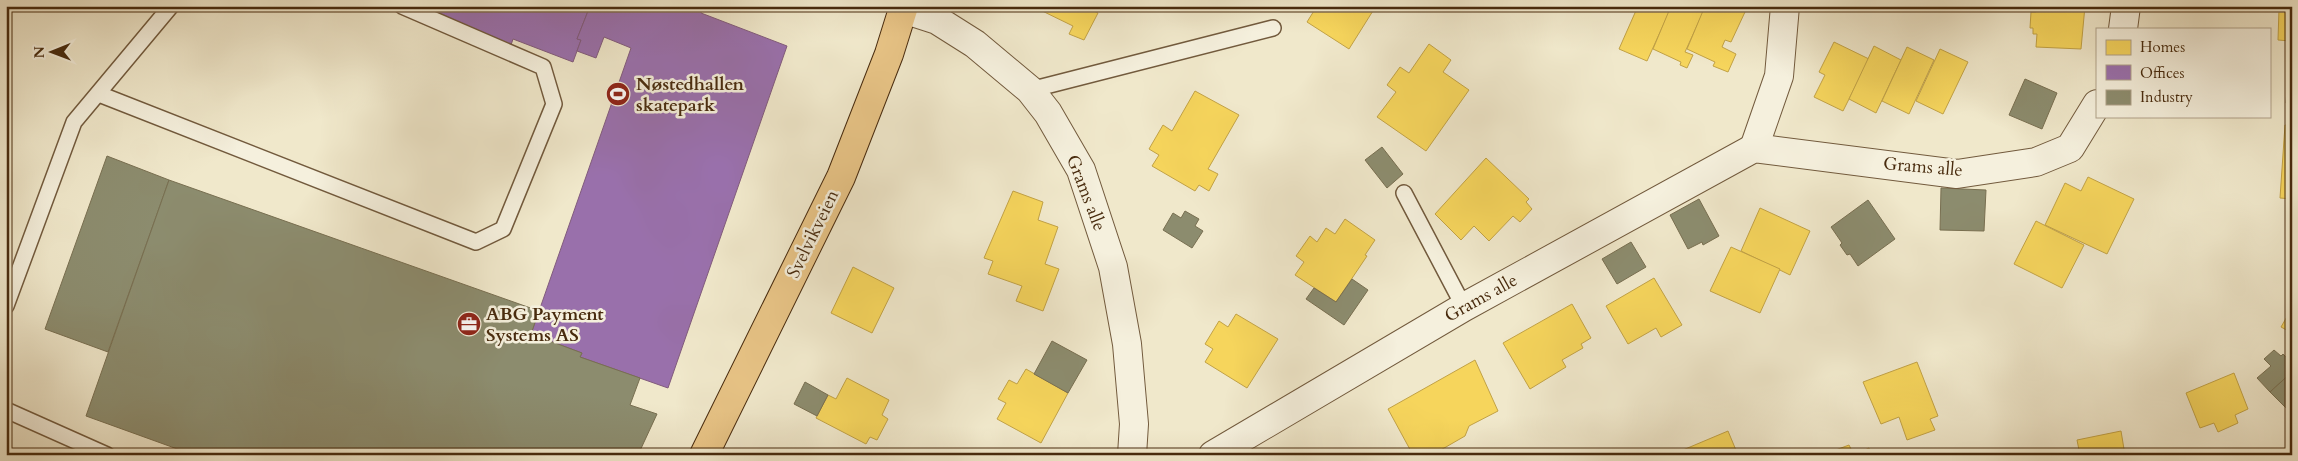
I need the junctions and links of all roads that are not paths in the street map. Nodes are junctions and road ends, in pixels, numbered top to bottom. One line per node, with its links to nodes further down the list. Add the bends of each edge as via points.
1 (171, 6): 9 (lane)
2 (402, 6): 9 (lane, via 543,67 554,104 503,228 476,242)
3 (1785, 6): 11 (street, via 1779,76)
4 (2126, 6): 7 (street)
5 (904, 8): 8 (street, Grams alle, via 938,20 975,44); 17 (main road, Svelvikveien, via 841,177)
6 (1273, 28): 8 (lane)
7 (2123, 28)
8 (1030, 90): 18 (street, Grams alle, via 1048,113 1081,170 1113,267 1127,344 1134,424)
9 (99, 94): 13 (lane, via 74,122)
10 (2096, 106): 11 (street, Grams alle, via 2070,148 2036,162 1957,174)
11 (1754, 148): 14 (street, Grams alle)
12 (1404, 193): 14 (lane)
13 (6, 306)
14 (1464, 307): 19 (street, Grams alle)
15 (6, 410): 16 (lane)
16 (107, 455)
17 (704, 455)
18 (1132, 455)
19 (1213, 455)

